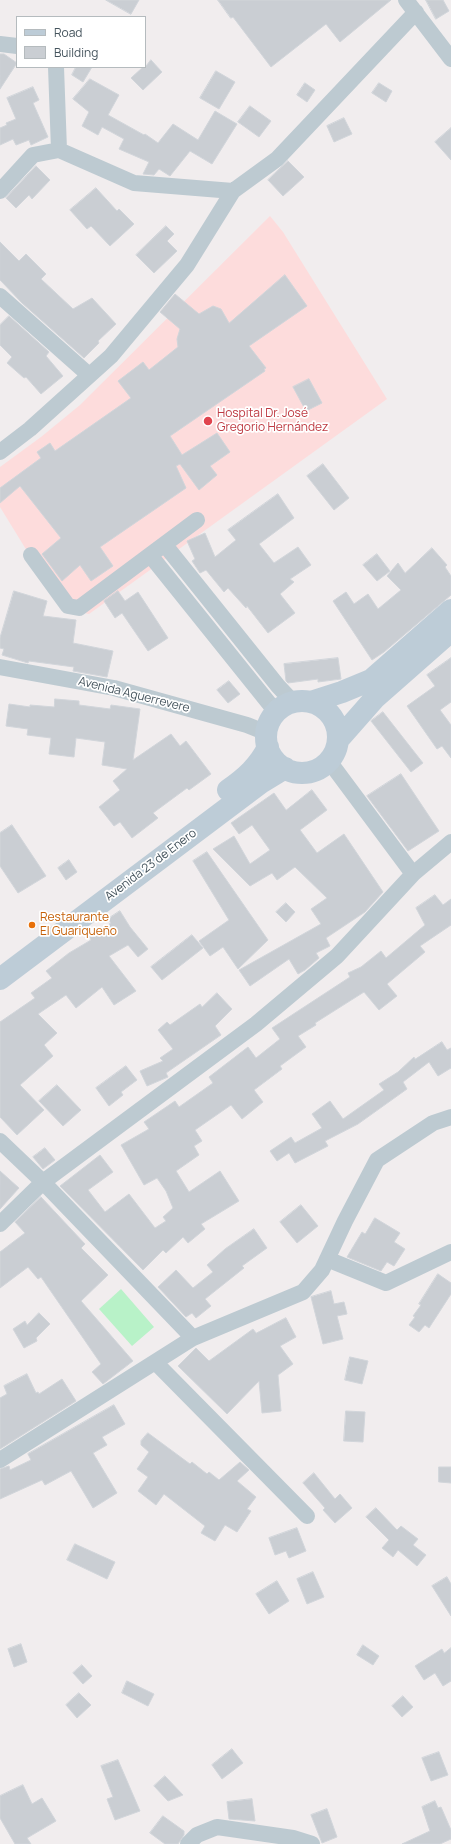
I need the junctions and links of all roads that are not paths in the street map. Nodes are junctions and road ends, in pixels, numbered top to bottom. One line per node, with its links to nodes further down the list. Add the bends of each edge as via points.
1 (411, 6): 4 (street); 8 (street, via 277,159)
2 (0, 44): 3 (street)
3 (16, 46)
4 (451, 59)
5 (56, 68): 6 (street)
6 (59, 150): 7 (street, via 33,155); 8 (street, via 134,182)
7 (0, 191)
8 (233, 191): 10 (street, via 187,265 111,356)
9 (0, 296): 10 (street)
10 (90, 375): 11 (street, via 30,429)
11 (0, 452)
12 (197, 520): 13 (street)
13 (165, 545): 15 (street); 19 (street)
14 (30, 555): 15 (street, via 68,606 79,608)
15 (150, 556): 19 (street)
16 (451, 610): 19 (main road, via 371,680 342,692)
17 (451, 631): 21 (main road, via 375,698)
18 (0, 666): 20 (street, Avenida Aguerrevere, via 114,688 247,725)
19 (293, 705): 20 (main road, Avenida 23 de Enero, via 268,725); 21 (main road, via 321,705 335,720)
20 (267, 740): 23 (main road, via 277,763); 26 (main road, Avenida 23 de Enero, via 262,761 242,779)
21 (338, 740): 22 (main road, via 336,751)
22 (329, 761): 23 (main road, via 308,772 296,772); 25 (street)
23 (285, 768): 27 (main road, Avenida 23 de Enero, via 262,782)
24 (451, 842): 25 (street)
25 (413, 874): 30 (street, via 337,956 256,1024)
26 (0, 966)
27 (0, 979)
28 (451, 1117): 33 (street, via 433,1123 377,1160)
29 (0, 1141): 30 (street)
30 (43, 1182): 31 (street); 34 (street)
31 (0, 1224)
32 (451, 1252): 33 (street, via 386,1282)
33 (327, 1259): 34 (street, via 322,1270 303,1292)
34 (194, 1338): 35 (street)
35 (155, 1362): 36 (street); 37 (street)
36 (0, 1460)
37 (307, 1516)
38 (188, 1844): 39 (street, via 197,1835 217,1827 293,1838)
39 (312, 1844)

